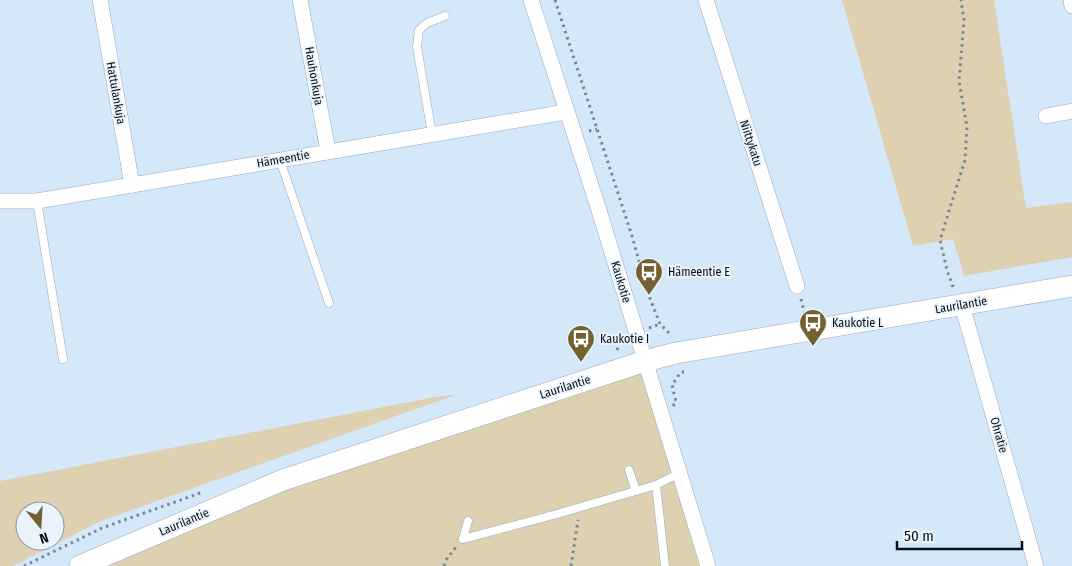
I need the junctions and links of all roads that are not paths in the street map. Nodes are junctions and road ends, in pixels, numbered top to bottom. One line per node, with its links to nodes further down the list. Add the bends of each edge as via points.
1 (100, 0): 14 (street, Hattulankuja)
2 (300, 0): 12 (street, Hauhonkuja)
3 (531, 0): 9 (street, Kaukotie)
4 (706, 0): 17 (street, Niittykatu)
5 (1071, 0): 6 (street)
6 (1072, 6)
7 (444, 16): 11 (lane, via 419,30 418,47)
8 (1072, 111): 10 (street)
9 (566, 112): 11 (street, Hämeentie); 22 (street, Kaukotie)
10 (1046, 116)
11 (432, 134): 12 (street, Hämeentie)
12 (328, 151): 13 (street, Hämeentie)
13 (280, 160): 14 (street, Hämeentie); 20 (lane)
14 (132, 185): 16 (street, Hämeentie)
15 (0, 201): 16 (street, Hämeentie)
16 (37, 201): 21 (lane)
17 (797, 286)
18 (1072, 286): 19 (street, Laurilantie)
19 (958, 297): 22 (street, Laurilantie, via 679,362); 31 (street, Ohratie)
20 (329, 303)
21 (63, 359)
22 (646, 361): 24 (street, Kaukotie); 28 (street, Laurilantie, via 283,480)
23 (629, 470): 26 (lane)
24 (680, 473): 25 (lane); 30 (street, Kaukotie)
25 (656, 485): 26 (lane); 29 (lane)
26 (636, 491): 27 (lane, via 463,539)
27 (468, 521)
28 (80, 566)
29 (665, 566)
30 (708, 566)
31 (1036, 566)

